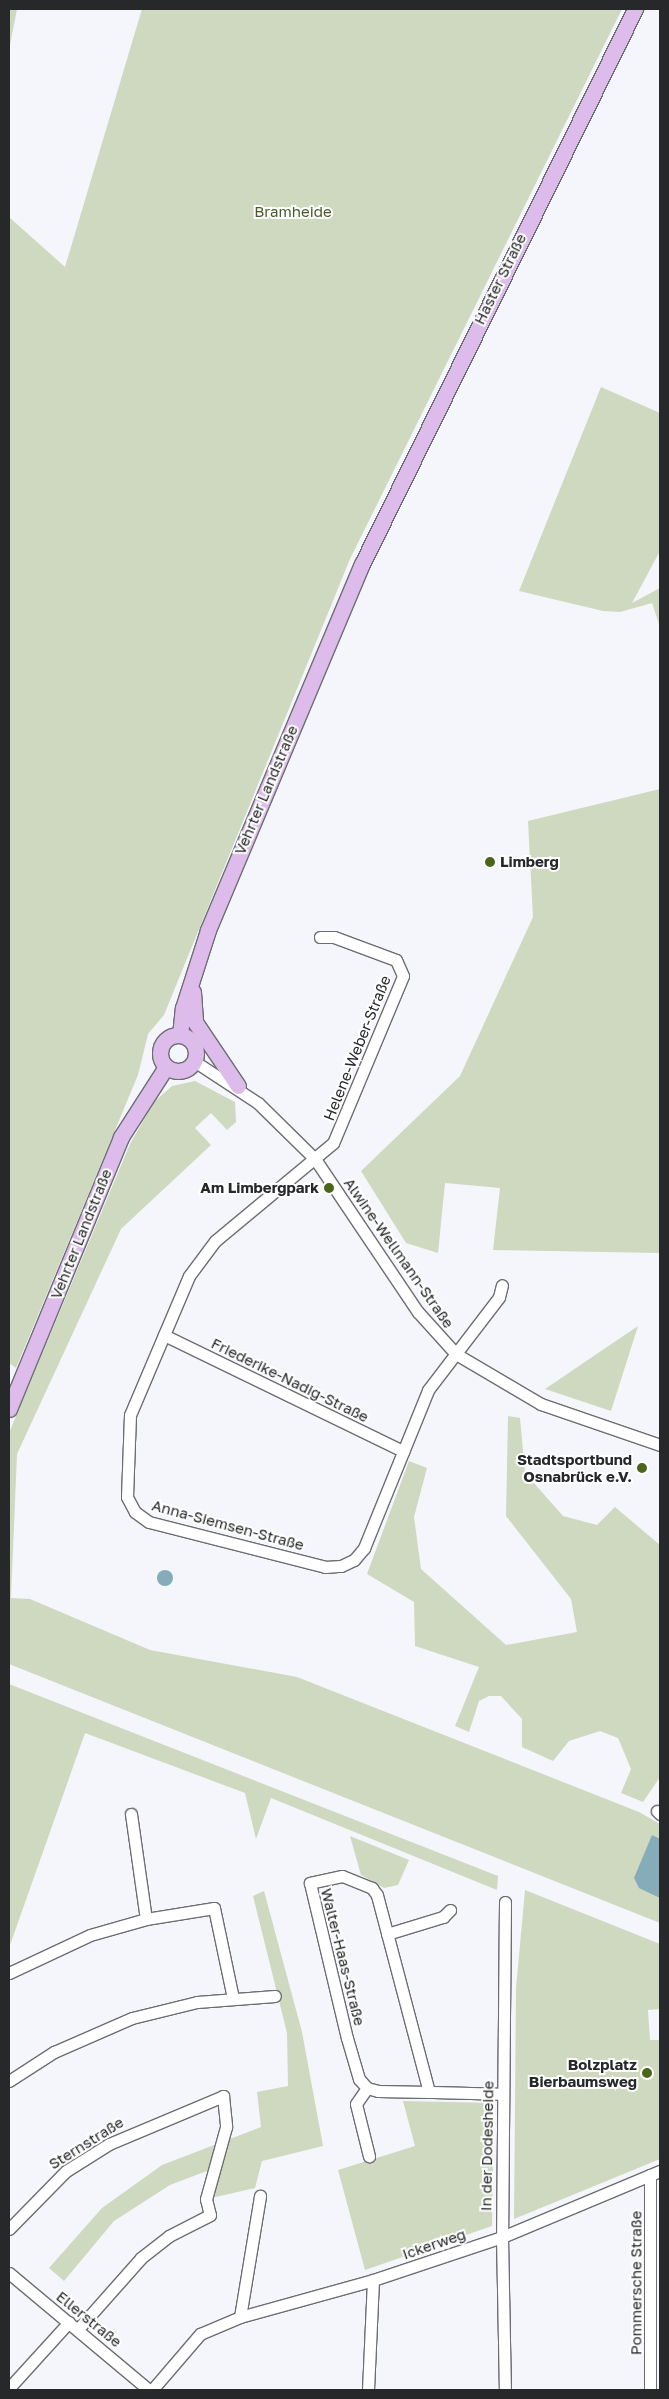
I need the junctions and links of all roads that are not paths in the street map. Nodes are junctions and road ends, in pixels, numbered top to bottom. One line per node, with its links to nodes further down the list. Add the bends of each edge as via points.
1 (635, 9): 2 (main road, Haster Straße)
2 (372, 552): 4 (main road, Vehrter Landstraße)
3 (320, 936): 9 (street, Helene-Weber-Straße, via 334,937 396,960 404,969 339,1134)
4 (190, 981): 5 (main road, Vehrter Landstraße); 8 (main road, via 195,1022)
5 (180, 1035): 6 (main road, via 195,1046); 7 (main road, via 165,1040 160,1048)
6 (194, 1061): 7 (main road, via 183,1070); 8 (street, Alwine-Wellmann-Straße)
7 (166, 1067): 13 (main road, Vehrter Landstraße, via 121,1137)
8 (238, 1086): 9 (street, Alwine-Wellmann-Straße)
9 (315, 1160): 11 (street, Anna-Siemsen-Straße, via 215,1241 189,1276); 12 (street, Alwine-Wellmann-Straße, via 418,1312)
10 (502, 1285): 12 (street, Anna-Siemsen-Straße, via 499,1297)
11 (164, 1335): 15 (street, Friederike-Nadig-Straße); 15 (street, Anna-Siemsen-Straße, via 126,1434 127,1497 135,1512 149,1522 325,1567 341,1566 364,1548)
12 (456, 1354): 14 (street, Alwine-Wellmann-Straße, via 541,1404); 15 (street, Anna-Siemsen-Straße, via 428,1390)
13 (9, 1409)
14 (660, 1445)
15 (404, 1451)
16 (131, 1814): 19 (street)
17 (506, 1902): 27 (street, In der Dodesheide)
18 (450, 1910): 20 (street, via 443,1917)
19 (146, 1919): 21 (street, via 90,1935); 23 (street, via 214,1908)
20 (387, 1934): 25 (street, Walter-Haas-Straße, via 372,1888 342,1876 310,1883 359,2079); 26 (street, Walter-Haas-Straße)
21 (9, 1973)
22 (275, 1996): 23 (street)
23 (233, 1998): 24 (street, via 159,2010 111,2025 54,2052)
24 (9, 2081)
25 (367, 2088): 26 (street); 28 (street, via 356,2104)
26 (429, 2092): 27 (street)
27 (503, 2094): 32 (street, In der Dodesheide)
28 (369, 2156)
29 (655, 2173): 32 (street, Ickerweg); 41 (street, Pommersche Straße)
30 (260, 2196): 35 (street)
31 (9, 2229): 36 (street, Sternstraße, via 66,2171 109,2144 223,2096 226,2127 206,2199 210,2216 169,2236 141,2258)
32 (502, 2237): 34 (street, Ickerweg); 40 (street, In der Dodesheide)
33 (9, 2273): 36 (street, Ellerstraße)
34 (373, 2280): 35 (street, Ickerweg); 39 (street)
35 (240, 2317): 38 (street, Ickerweg, via 191,2341)
36 (74, 2326): 37 (street); 38 (street, Ellerstraße)
37 (9, 2388)
38 (151, 2390)
39 (368, 2390)
40 (506, 2390)
41 (650, 2390)

